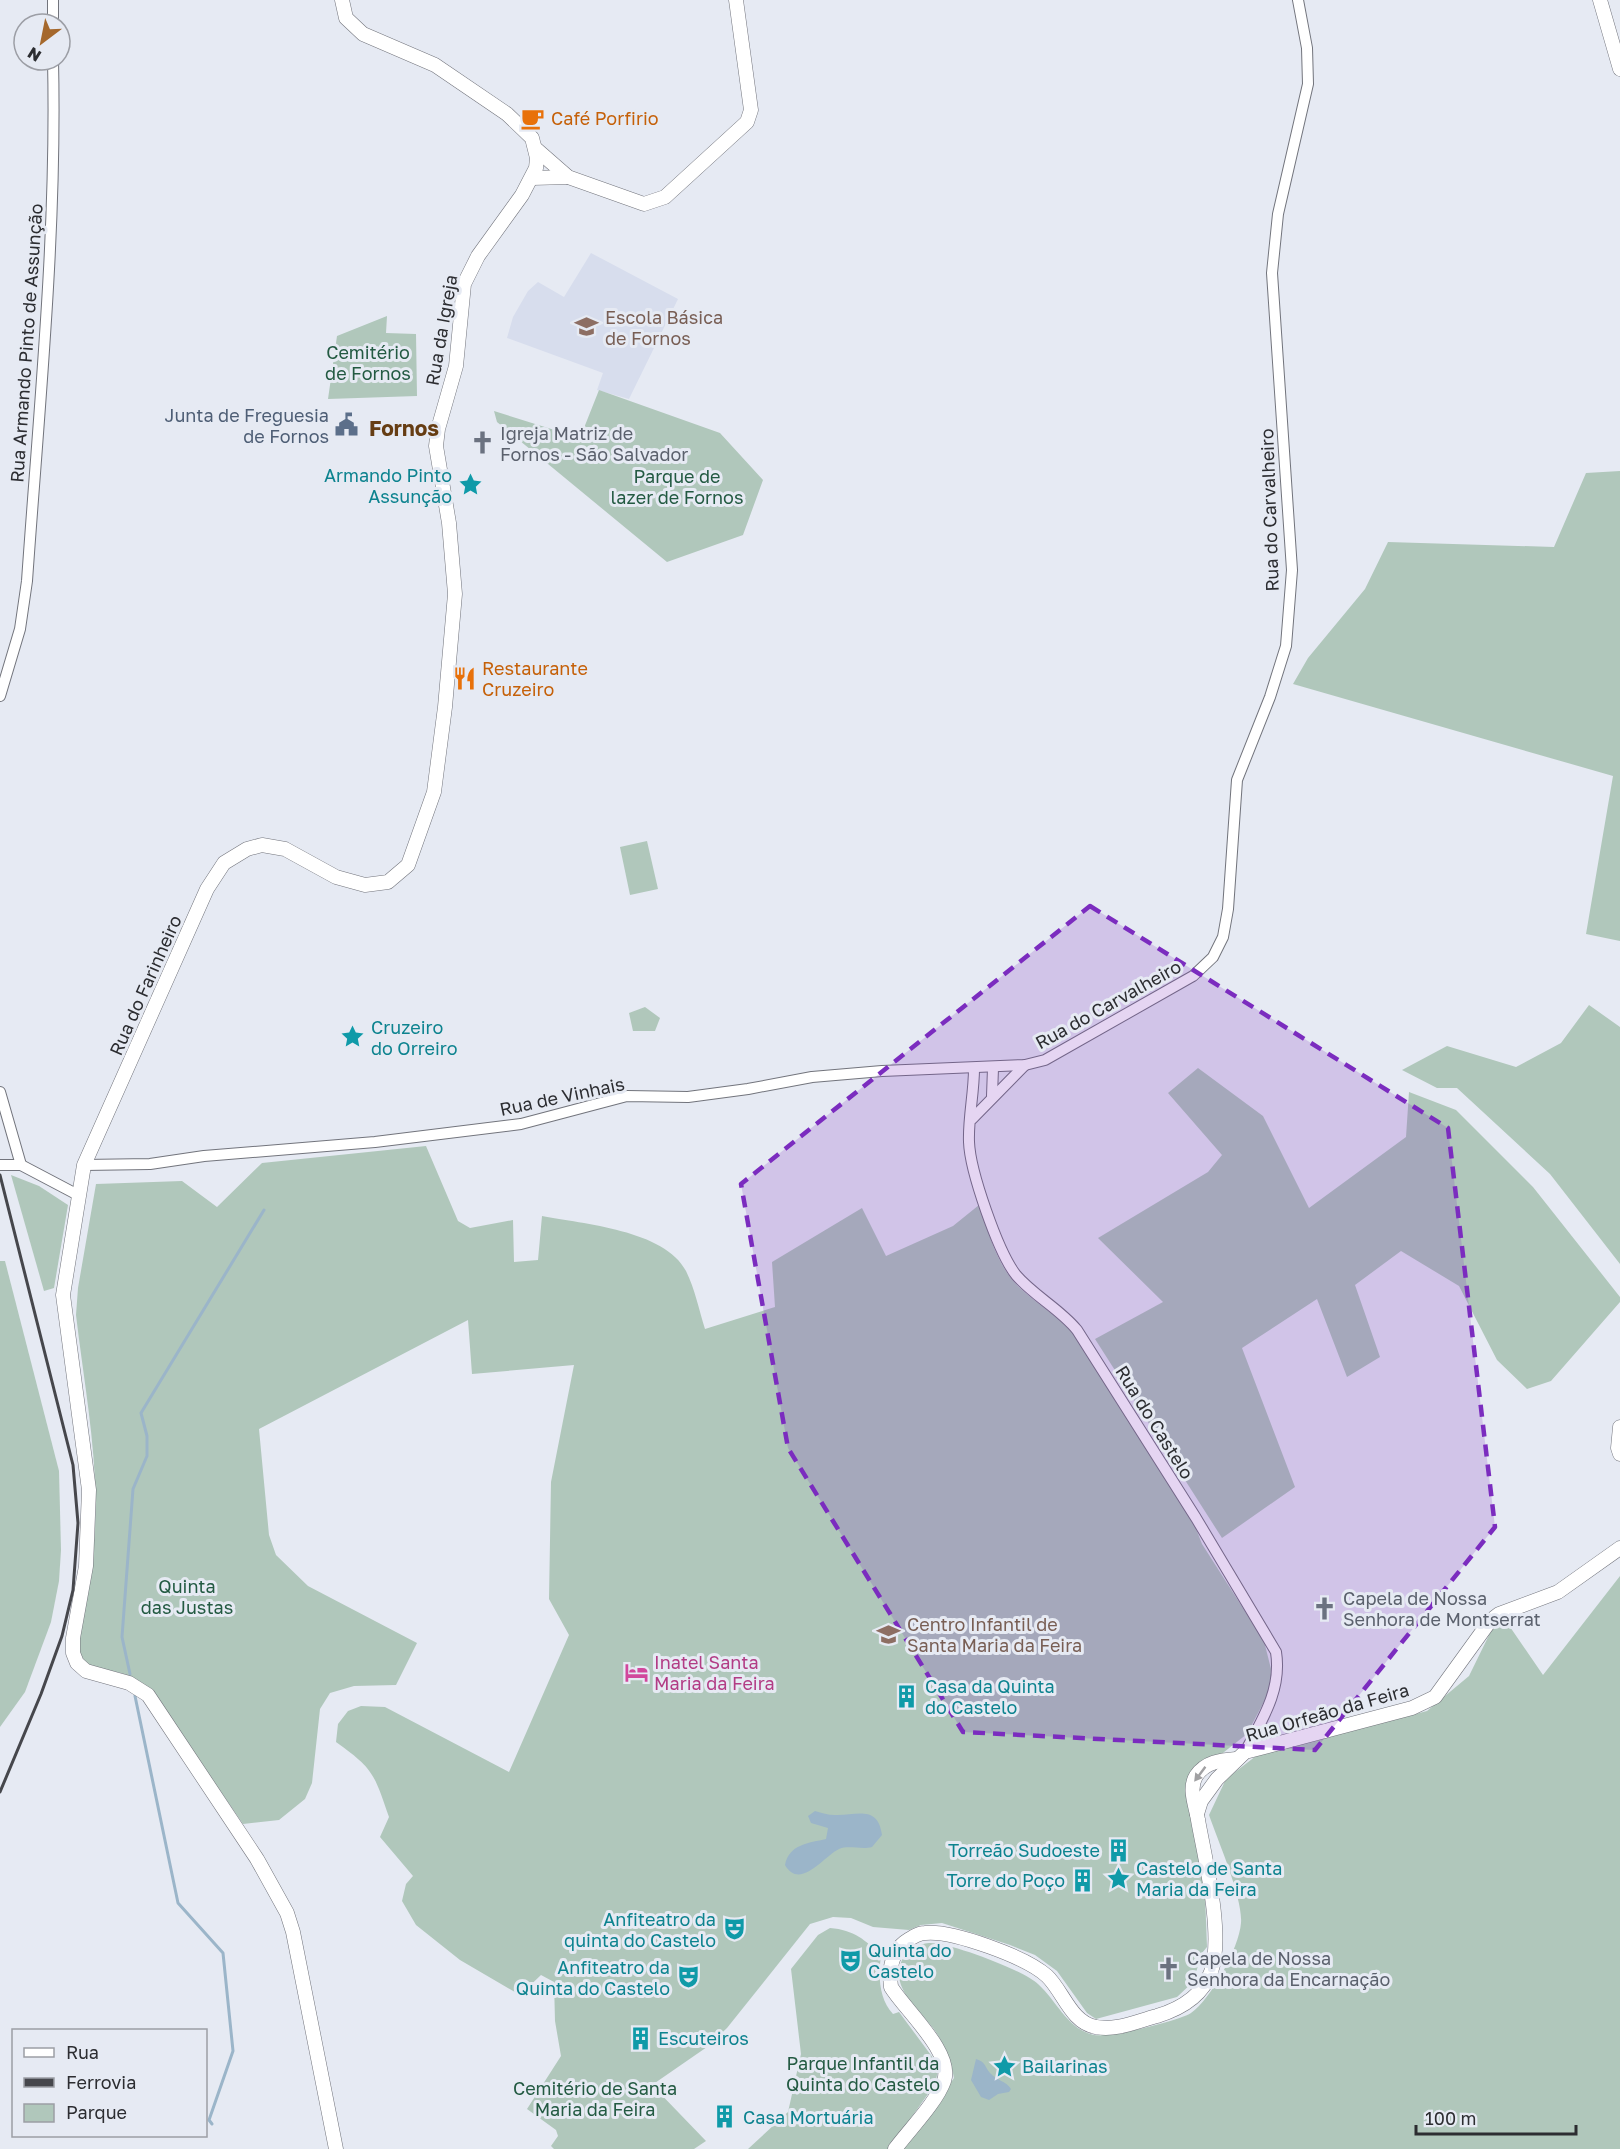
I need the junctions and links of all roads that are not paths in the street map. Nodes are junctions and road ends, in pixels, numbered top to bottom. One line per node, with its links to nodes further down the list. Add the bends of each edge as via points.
1 (342, 0): 7 (main road, via 346,18 353,27 456,78 516,122 532,138)
2 (736, 0): 8 (main road, via 751,110 747,122 655,202 629,200)
3 (1298, 0): 12 (street, Rua do Carvalheiro, via 1307,48 1308,84 1278,214 1272,273 1292,570 1286,646 1237,780 1223,937 1213,957 1193,976 1045,1060)
4 (1600, 0): 5 (main road)
5 (1620, 69)
6 (53, 72): 10 (street, Rua Armando Pinto de Assunção, via 51,232 27,581 20,629)
7 (536, 149): 8 (main road); 9 (main road, Rua da Igreja)
8 (568, 177): 9 (main road)
9 (532, 178): 11 (main road, Rua da Igreja, via 478,256 464,284 456,366 436,446 449,523 455,594 438,776 408,865)
10 (0, 696)
11 (388, 882): 20 (main road, Rua do Farinheiro, via 370,886 350,882 277,846 247,849 224,863 207,889)
12 (1025, 1065): 13 (street, Rua do Carvalheiro); 16 (street)
13 (993, 1068): 14 (street, Rua do Carvalheiro); 16 (street)
14 (974, 1069): 17 (street, Rua do Castelo); 20 (street, Rua de Vinhais, via 812,1077 688,1097 627,1096 521,1125 150,1164)
15 (0, 1092): 19 (street)
16 (992, 1096): 17 (street)
17 (972, 1119): 25 (street, Rua do Castelo, via 968,1140 972,1159 996,1238 1010,1267 1077,1330 1270,1640 1278,1664 1276,1689)
18 (0, 1165): 19 (street)
19 (17, 1165): 21 (street)
20 (84, 1165): 21 (main road, Rua do Farinheiro)
21 (78, 1195): 26 (main road, Rua do Farinheiro, via 63,1297 89,1490 86,1566 73,1638 75,1659 86,1671 129,1683 148,1695 257,1859 287,1913)
22 (1620, 1427): 23 (main road)
23 (1620, 1454)
24 (1620, 1548): 25 (main road, Rua Orfeão da Feira, via 1558,1592 1490,1621 1445,1687 1427,1702)
25 (1241, 1755): 27 (main road, Rua Orfeão da Feira, via 1215,1762 1196,1775 1193,1788 1216,1948 1211,1973 1197,1996 1177,2010 1109,2030 1090,2026 1075,2015 1048,1977 1022,1959 942,1932 922,1933 900,1946 893,1957 891,1987 940,2052 945,2066 944,2080)
26 (336, 2149)
27 (895, 2149)

